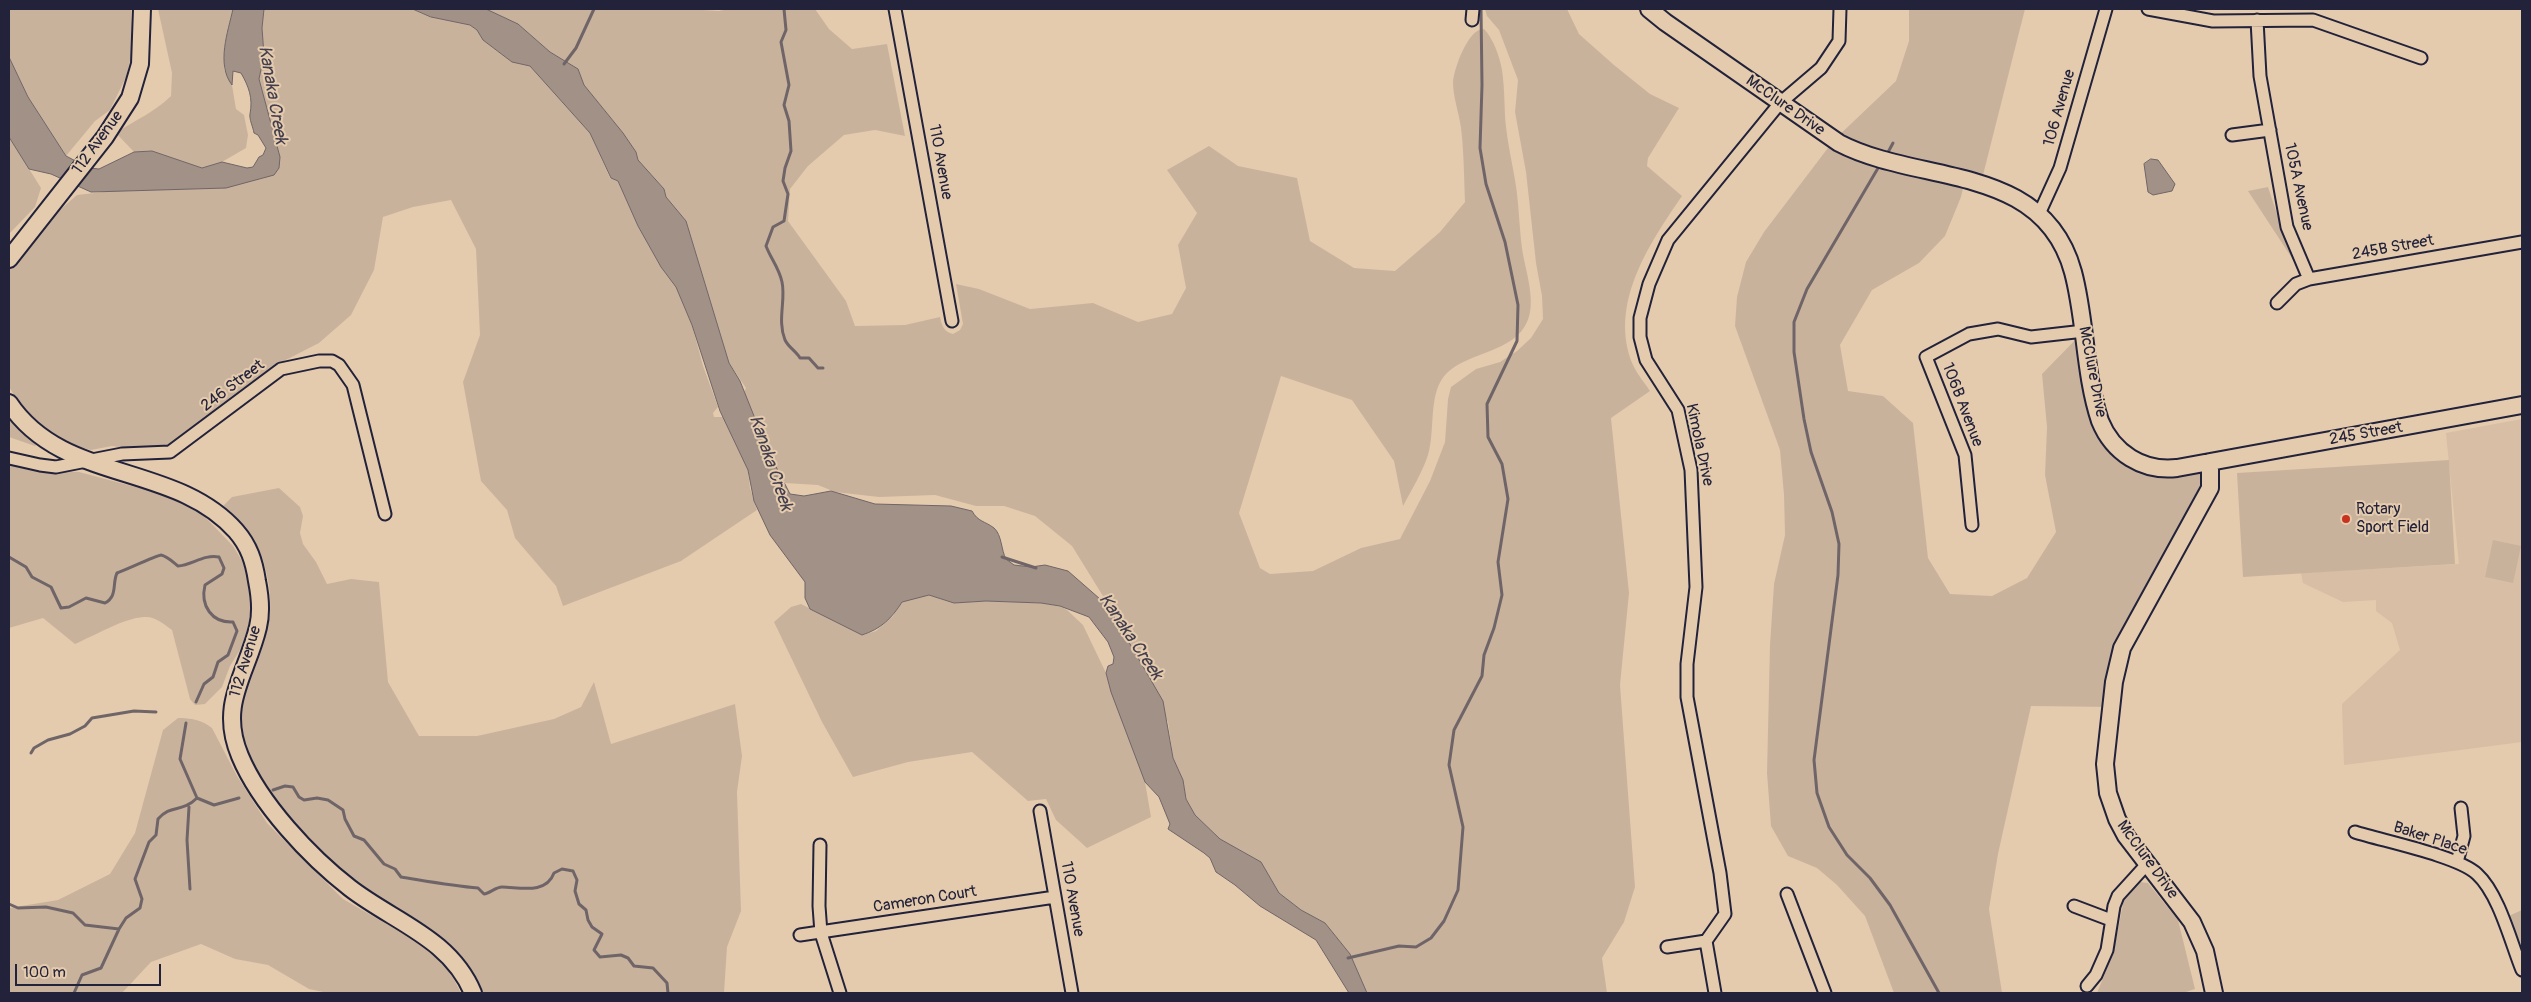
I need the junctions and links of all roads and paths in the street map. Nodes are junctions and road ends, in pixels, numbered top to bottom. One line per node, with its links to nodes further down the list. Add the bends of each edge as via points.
1 (142, 9): 14 (street, 112 Avenue, via 142,44 134,86 118,119)
2 (895, 9): 17 (street, 110 Avenue)
3 (1649, 9): 9 (street, McClure Drive)
4 (1840, 9): 9 (street, Kimola Drive, via 1838,41 1830,56 1821,68)
5 (2106, 9): 12 (street, 106 Avenue, via 2060,168)
6 (2148, 9): 7 (street, via 2205,21)
7 (2257, 20): 8 (street, via 2324,23); 10 (street, 105A Avenue, via 2260,76)
8 (2421, 58)
9 (1780, 103): 12 (street, McClure Drive, via 1851,149 1992,186 2012,195); 38 (street, Kimola Drive, via 1668,240 1649,284 1640,318 1640,337 1646,360 1678,410 1691,470 1696,587 1687,664 1687,697 1725,914)
10 (2270, 130): 11 (street, 105A Avenue); 15 (street, 105A Avenue, via 2287,226)
11 (2232, 135)
12 (2039, 214): 18 (street, McClure Drive, via 2058,239 2071,266)
13 (2522, 242): 15 (street, 245B Street)
14 (9, 259)
15 (2309, 279): 16 (street, 245B Street, via 2296,284)
16 (2277, 303)
17 (952, 321)
18 (2084, 331): 23 (street, McClure Drive, via 2099,417 2115,446 2135,461 2153,468); 25 (street, 106B Avenue, via 2032,337 1998,329 1969,334 1926,357 1965,454)
19 (9, 403): 22 (street, 112 Avenue, via 45,440)
20 (2522, 406): 23 (street, 245 Street)
21 (9, 458): 22 (street, via 56,467)
22 (86, 461): 24 (street, 246 Street, via 122,454 170,452 281,369 332,361 339,365 353,385); 42 (street, 112 Avenue, via 188,494 222,518 243,540 253,559 260,600 258,626 238,681 232,709 234,738 247,772 287,827 321,862 350,888 445,951)
23 (2210, 462): 31 (street, McClure Drive, via 2210,488 2130,631 2119,657 2114,682 2105,756 2106,786 2119,824)
24 (385, 514)
25 (1972, 525)
26 (2462, 808): 30 (street, via 2464,836)
27 (1040, 812): 33 (street, 110 Avenue)
28 (2355, 832): 30 (street, Baker Place)
29 (820, 845): 36 (street)
30 (2457, 862): 40 (street, Baker Place, via 2472,870 2485,883)
31 (2148, 863): 35 (street, via 2122,888); 47 (street, McClure Drive, via 2194,926 2208,961)
32 (1787, 894): 46 (street)
33 (1055, 896): 36 (street, Cameron Court); 44 (street, 110 Avenue)
34 (2074, 906): 35 (street)
35 (2112, 920): 41 (street, via 2104,956)
36 (821, 933): 37 (street, Cameron Court); 43 (street)
37 (800, 935)
38 (1706, 941): 39 (street); 45 (street)
39 (1666, 947)
40 (2522, 970)
41 (2087, 986)
42 (473, 993)
43 (840, 993)
44 (1072, 993)
45 (1715, 993)
46 (1825, 993)
47 (2214, 993)

